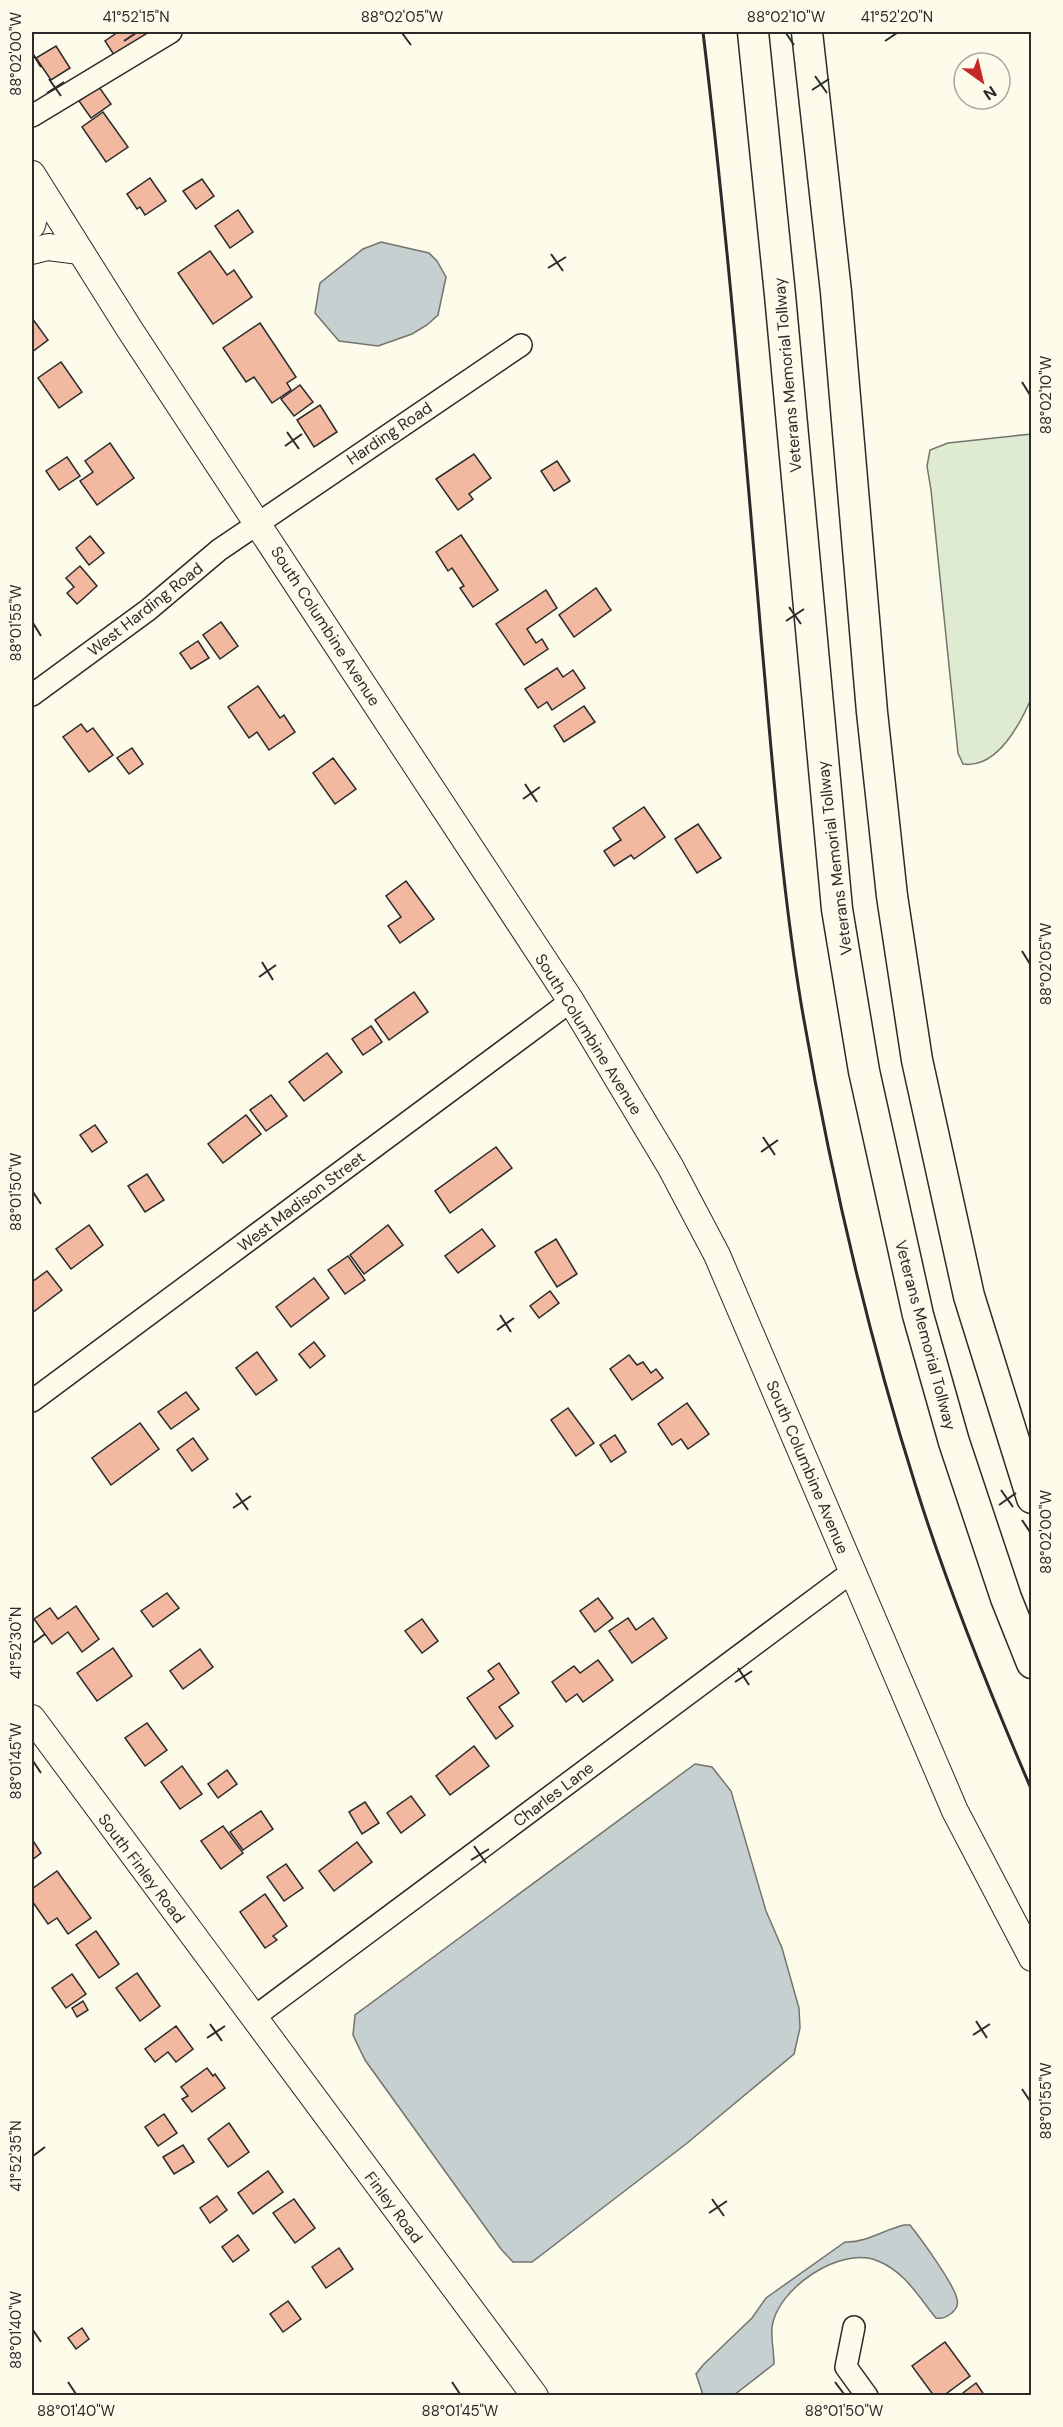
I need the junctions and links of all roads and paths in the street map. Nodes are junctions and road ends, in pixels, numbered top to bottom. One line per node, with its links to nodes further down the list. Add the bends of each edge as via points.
1 (171, 32): 4 (street)
2 (753, 32): 16 (highway, Veterans Memorial Tollway, via 837,909 864,1071 918,1315 954,1442 1005,1598)
3 (807, 32): 14 (highway, via 836,292 891,896 917,1060 969,1296)
4 (32, 116)
5 (34, 178): 6 (main road, via 38,202); 8 (main road, South Columbine Avenue)
6 (32, 225)
7 (32, 251): 8 (main road)
8 (81, 251): 10 (main road, South Columbine Avenue)
9 (521, 345): 10 (street, Harding Road)
10 (258, 522): 11 (street, West Harding Road, via 148,610); 12 (main road, South Columbine Avenue)
11 (32, 695)
12 (571, 1001): 13 (street, West Madison Street); 15 (main road, South Columbine Avenue, via 670,1166 717,1255)
13 (32, 1401)
14 (1032, 1498)
15 (853, 1571): 18 (main road, South Columbine Avenue, via 955,1811); 19 (street, Charles Lane)
16 (1032, 1663)
17 (32, 1718): 19 (main road, South Finley Road)
18 (1032, 1958)
19 (254, 2018): 21 (main road, Finley Road)
20 (854, 2327): 22 (street, via 846,2367)
21 (535, 2396)
22 (867, 2396)

